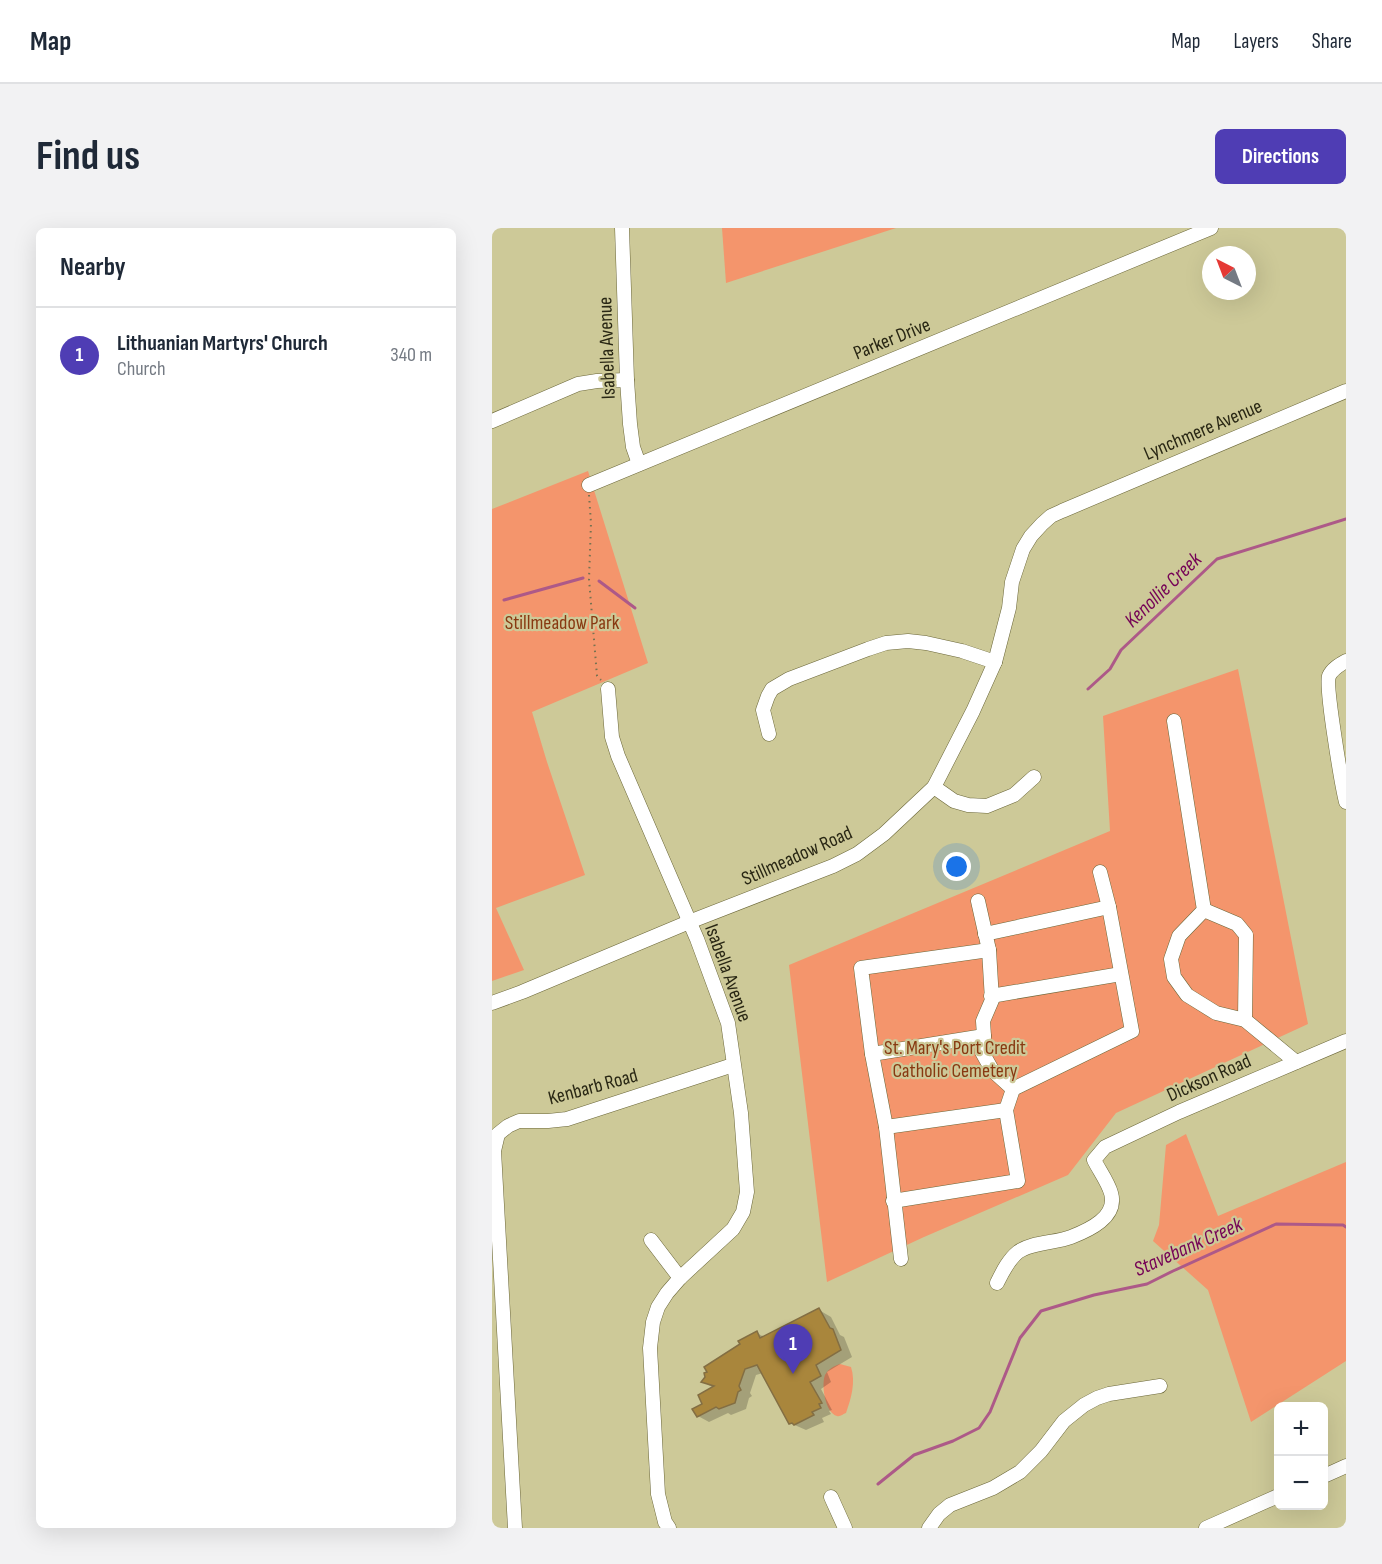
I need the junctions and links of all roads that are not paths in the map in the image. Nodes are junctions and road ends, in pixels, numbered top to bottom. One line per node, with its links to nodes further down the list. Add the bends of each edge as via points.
1 (622, 228): 3 (street, Isabella Avenue)
2 (1211, 228): 6 (street, Parker Drive)
3 (627, 380): 5 (street, via 578,384); 6 (street, Isabella Avenue, via 633,447)
4 (1346, 391): 8 (street, Lynchmere Avenue)
5 (492, 422)
6 (639, 465): 7 (street, Parker Drive)
7 (588, 485)
8 (1075, 506): 10 (street, Stillmeadow Road, via 1051,516 1023,549)
9 (1346, 661): 16 (street, via 1336,666 1329,677)
10 (995, 662): 13 (street, via 926,643 886,643 772,689 763,710); 15 (street, Stillmeadow Road)
11 (608, 689): 21 (street, Isabella Avenue, via 612,737 618,756)
12 (1174, 721): 20 (street)
13 (769, 734)
14 (1034, 777): 15 (street, via 1014,795 987,806 968,806)
15 (933, 787): 21 (street, Stillmeadow Road, via 898,822 857,854)
16 (1346, 802)
17 (1100, 872): 19 (street)
18 (978, 901): 22 (street)
19 (1109, 907): 22 (street); 24 (street)
20 (1204, 910): 27 (street, via 1237,924 1246,935); 27 (street, via 1179,936 1171,959 1174,977 1187,995 1216,1013)
21 (689, 922): 26 (street, Stillmeadow Road); 32 (street, Isabella Avenue, via 728,1023)
22 (985, 934): 23 (street)
23 (989, 950): 25 (street); 30 (street, via 861,968)
24 (1121, 974): 25 (street); 33 (street, via 1132,1031)
25 (991, 996): 28 (street, via 982,1021)
26 (492, 1003)
27 (1245, 1020): 31 (street)
28 (984, 1036): 30 (street); 33 (street, via 982,1052 992,1070)
29 (1346, 1041): 31 (street, Dickson Road)
30 (872, 1054): 35 (street)
31 (1296, 1062): 40 (street, Dickson Road, via 1105,1146 1094,1160 1112,1194 1112,1205 1102,1221 1071,1237 1018,1252)
32 (733, 1065): 39 (street, Isabella Avenue, via 747,1192 743,1212 733,1229); 47 (street, Kenbarb Road, via 567,1119 519,1121 498,1134 494,1151)
33 (1013, 1089): 34 (street)
34 (1006, 1110): 35 (street); 36 (street, via 1018,1181)
35 (886, 1127): 36 (street)
36 (893, 1201): 38 (street)
37 (651, 1240): 39 (street)
38 (901, 1259)
39 (680, 1278): 48 (street, Isabella Avenue, via 658,1308 650,1348 658,1494)
40 (997, 1283)
41 (1160, 1386): 50 (street, via 1097,1398 1064,1420 1020,1472 950,1505)
42 (1346, 1466): 43 (street)
43 (1328, 1474)
44 (831, 1497): 49 (street)
45 (1274, 1498): 46 (street)
46 (1210, 1527)
47 (515, 1528)
48 (669, 1528)
49 (845, 1528)
50 (929, 1528)

